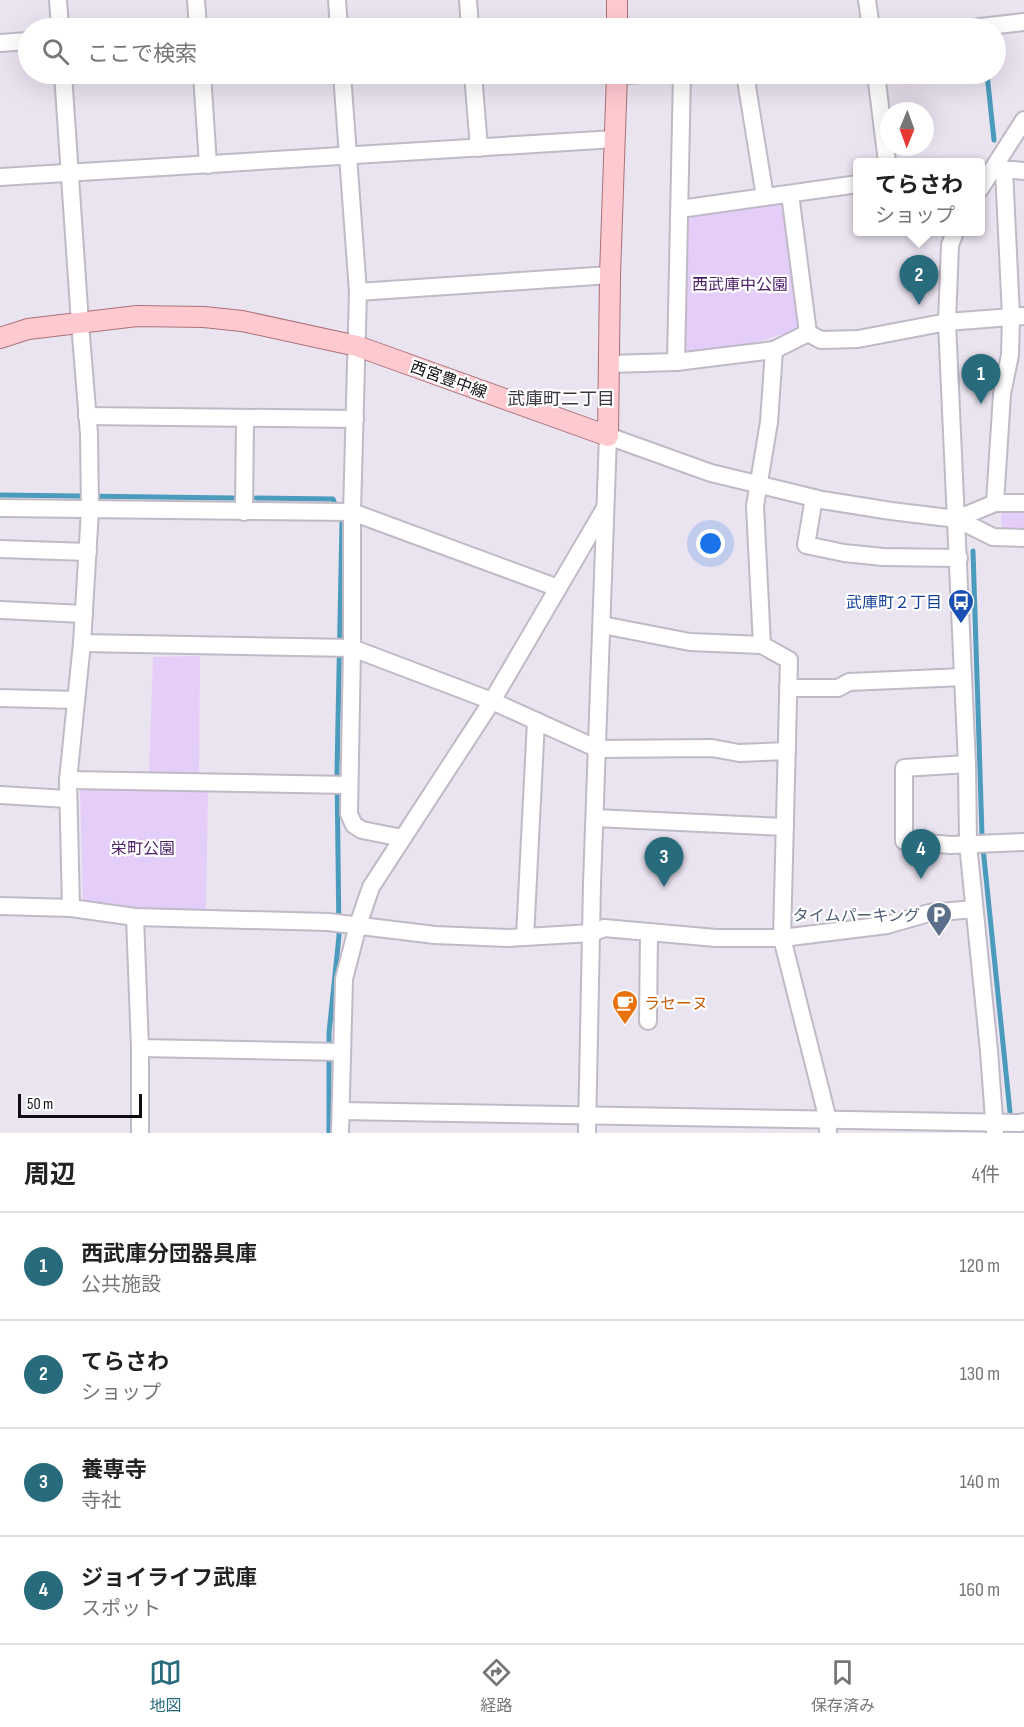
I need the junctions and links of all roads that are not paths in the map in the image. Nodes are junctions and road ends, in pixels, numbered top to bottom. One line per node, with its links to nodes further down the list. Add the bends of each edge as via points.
1 (58, 0): 7 (street)
2 (196, 0): 8 (street)
3 (337, 0): 9 (street)
4 (468, 0): 10 (street)
5 (617, 0): 11 (main road)
6 (867, 0): 12 (street)
7 (59, 18)
8 (197, 18)
9 (338, 18)
10 (469, 18)
11 (617, 18)
12 (870, 18)
13 (1024, 21): 14 (street)
14 (1006, 23)
15 (18, 42): 16 (street)
16 (0, 43)
17 (64, 84): 33 (street)
18 (203, 84): 30 (street)
19 (343, 84): 28 (street)
20 (474, 84): 27 (street)
21 (617, 84): 26 (main road)
22 (682, 84): 38 (street)
23 (747, 84): 37 (street)
24 (877, 84): 29 (street)
25 (1024, 120): 31 (street)
26 (615, 139): 27 (street); 40 (main road)
27 (479, 148): 28 (street)
28 (347, 157): 30 (street); 41 (street)
29 (886, 158)
30 (208, 165): 33 (street)
31 (993, 171): 32 (street); 42 (street)
32 (1024, 171)
33 (71, 173): 34 (street); 43 (street)
34 (0, 177)
35 (853, 185): 36 (street)
36 (790, 194): 37 (street); 45 (street)
37 (765, 197): 38 (street)
38 (680, 209): 49 (street)
39 (953, 236): 44 (street)
40 (610, 275): 41 (street); 50 (main road)
41 (358, 292): 47 (street)
42 (1017, 316): 44 (street); 57 (street, via 1002,394)
43 (80, 322): 46 (main road, 西宮豊中線, via 28,329); 47 (main road, 西宮豊中線, via 137,316 227,319); 51 (street)
44 (947, 322): 45 (street, via 858,339 821,340); 64 (street)
45 (808, 333): 48 (street)
46 (0, 338)
47 (357, 346): 53 (street); 54 (main road, 西宮豊中線)
48 (774, 350): 49 (street); 55 (street, via 769,422)
49 (676, 362): 50 (street)
50 (609, 364): 54 (main road)
51 (87, 416): 52 (street); 61 (street)
52 (244, 418): 53 (street); 62 (street)
53 (355, 419): 63 (street)
54 (608, 436): 55 (street, via 711,473); 59 (street)
55 (758, 485): 56 (street); 74 (street, via 754,506)
56 (814, 498): 64 (street); 68 (street, via 806,545 883,557)
57 (995, 503): 58 (street); 64 (street)
58 (1024, 503)
59 (606, 506): 69 (street); 72 (street)
60 (0, 508): 61 (street)
61 (90, 510): 62 (street); 67 (street)
62 (244, 512): 63 (street)
63 (352, 512): 69 (street); 75 (street)
64 (957, 519): 65 (street, via 993,537); 68 (street)
65 (1024, 538)
66 (0, 549): 67 (street)
67 (88, 552): 71 (street)
68 (958, 558): 76 (street)
69 (558, 588): 80 (street)
70 (0, 610): 71 (street)
71 (84, 614): 73 (street)
72 (602, 625): 74 (street, via 690,642); 82 (street)
73 (82, 643): 75 (street); 79 (street)
74 (762, 645): 77 (street, via 789,660)
75 (344, 648): 80 (street); 86 (street)
76 (963, 677): 77 (street, via 849,682 838,688); 84 (street)
77 (788, 688): 83 (street)
78 (0, 698): 79 (street)
79 (76, 700): 85 (street)
80 (492, 701): 81 (street); 91 (street)
81 (536, 721): 82 (street); 101 (street)
82 (597, 750): 83 (street); 89 (street)
83 (787, 751): 90 (street)
84 (967, 764): 93 (street); 93 (street, via 904,768 904,841)
85 (68, 780): 86 (street); 88 (street)
86 (342, 785): 91 (street, via 354,825)
87 (0, 795): 88 (street)
88 (69, 799): 95 (street)
89 (595, 818): 90 (street); 100 (street)
90 (785, 827): 102 (street)
91 (402, 838): 98 (street, via 371,887)
92 (1024, 842): 93 (street)
93 (968, 844): 96 (street)
94 (0, 906): 95 (street)
95 (71, 908): 97 (street)
96 (974, 909): 102 (street); 110 (street)
97 (135, 917): 98 (street); 104 (street)
98 (358, 925): 101 (street, via 435,935); 105 (street, via 344,979)
99 (649, 932): 100 (street, via 604,927); 102 (street); 103 (street)
100 (592, 933): 101 (street); 107 (street)
101 (525, 937)
102 (783, 938): 109 (street)
103 (648, 1021)
104 (140, 1048): 105 (street); 111 (street)
105 (342, 1052): 106 (street)
106 (341, 1111): 107 (street); 112 (street)
107 (588, 1115): 109 (street); 113 (street)
108 (1024, 1122): 110 (street)
109 (828, 1127): 110 (street)
110 (995, 1127)
111 (140, 1133)
112 (340, 1133)
113 (587, 1133)

